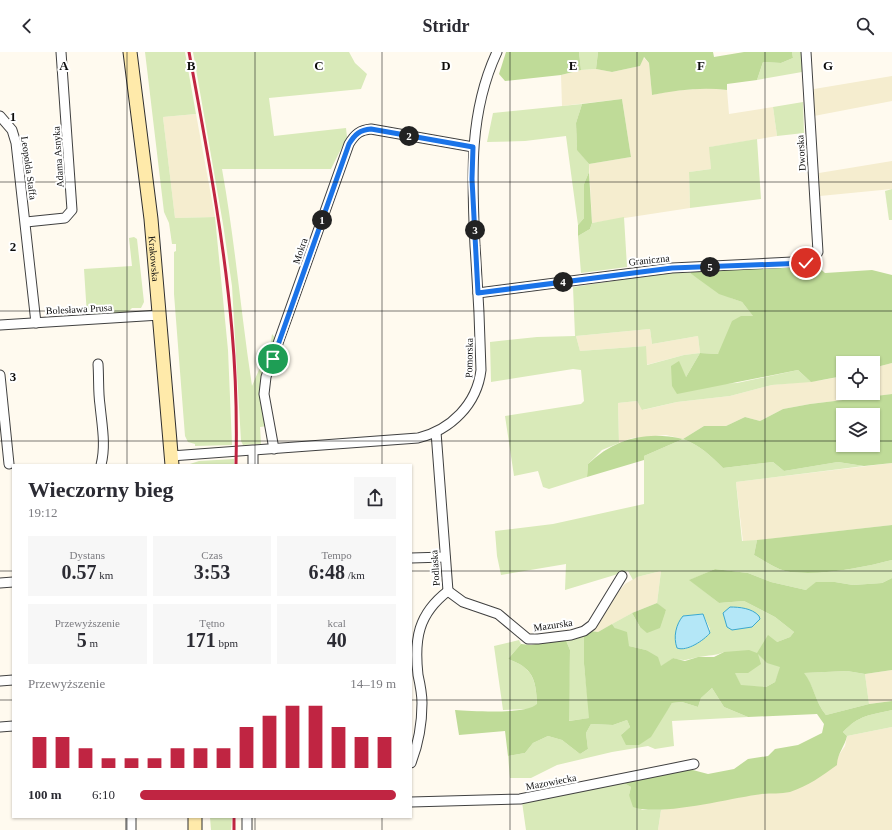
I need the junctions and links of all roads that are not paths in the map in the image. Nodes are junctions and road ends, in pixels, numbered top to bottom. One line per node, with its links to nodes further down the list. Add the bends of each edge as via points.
1 (61, 52): 7 (street, Adama Asnyka, via 72,210 65,218)
2 (130, 52): 10 (main road, Krakowska)
3 (497, 52): 6 (street, Pomorska, via 482,90)
4 (806, 52): 8 (street, Dworska)
5 (0, 116): 7 (street, Leopolda Staffa, via 15,136)
6 (473, 147): 9 (street, Pomorska, via 472,179); 16 (street, Mokra, via 371,129 359,131 354,136 266,377 264,394)
7 (26, 222): 11 (street, Leopolda Staffa)
8 (818, 252): 9 (street, Graniczna, via 812,261 806,263 672,268)
9 (478, 293): 15 (street, Pomorska, via 482,370 480,382 461,413)
10 (160, 315): 11 (street, Bolesława Prusa); 18 (main road, Krakowska)
11 (36, 323): 12 (street, Bolesława Prusa)
12 (0, 325)
13 (98, 364): 20 (street, via 104,437)
14 (0, 375): 19 (street)
15 (436, 432): 16 (street, Pomorska, via 418,438); 22 (street, Podlaska)
16 (274, 449): 17 (street, Pomorska)
17 (253, 451): 18 (street, Pomorska); 21 (street)
18 (172, 460)
19 (9, 464)
20 (101, 464)
21 (253, 464)
22 (445, 557): 23 (street); 27 (street, Podlaska)
23 (412, 558)
24 (622, 576): 27 (street, Mazurska, via 592,625 584,631 538,639 528,639 498,614 463,602)
25 (12, 582): 26 (street)
26 (0, 583)
27 (448, 591): 32 (street, Podlaska, via 428,611 417,639 416,657 422,702)
28 (12, 680): 29 (street)
29 (0, 681)
30 (12, 726): 31 (street)
31 (0, 727)
32 (412, 760)
33 (694, 764): 34 (street, Mazowiecka, via 520,799)
34 (412, 802)
35 (132, 818): 38 (street)
36 (195, 818): 39 (main road)
37 (247, 818): 40 (street)
38 (132, 830)
39 (196, 830)
40 (247, 830)

